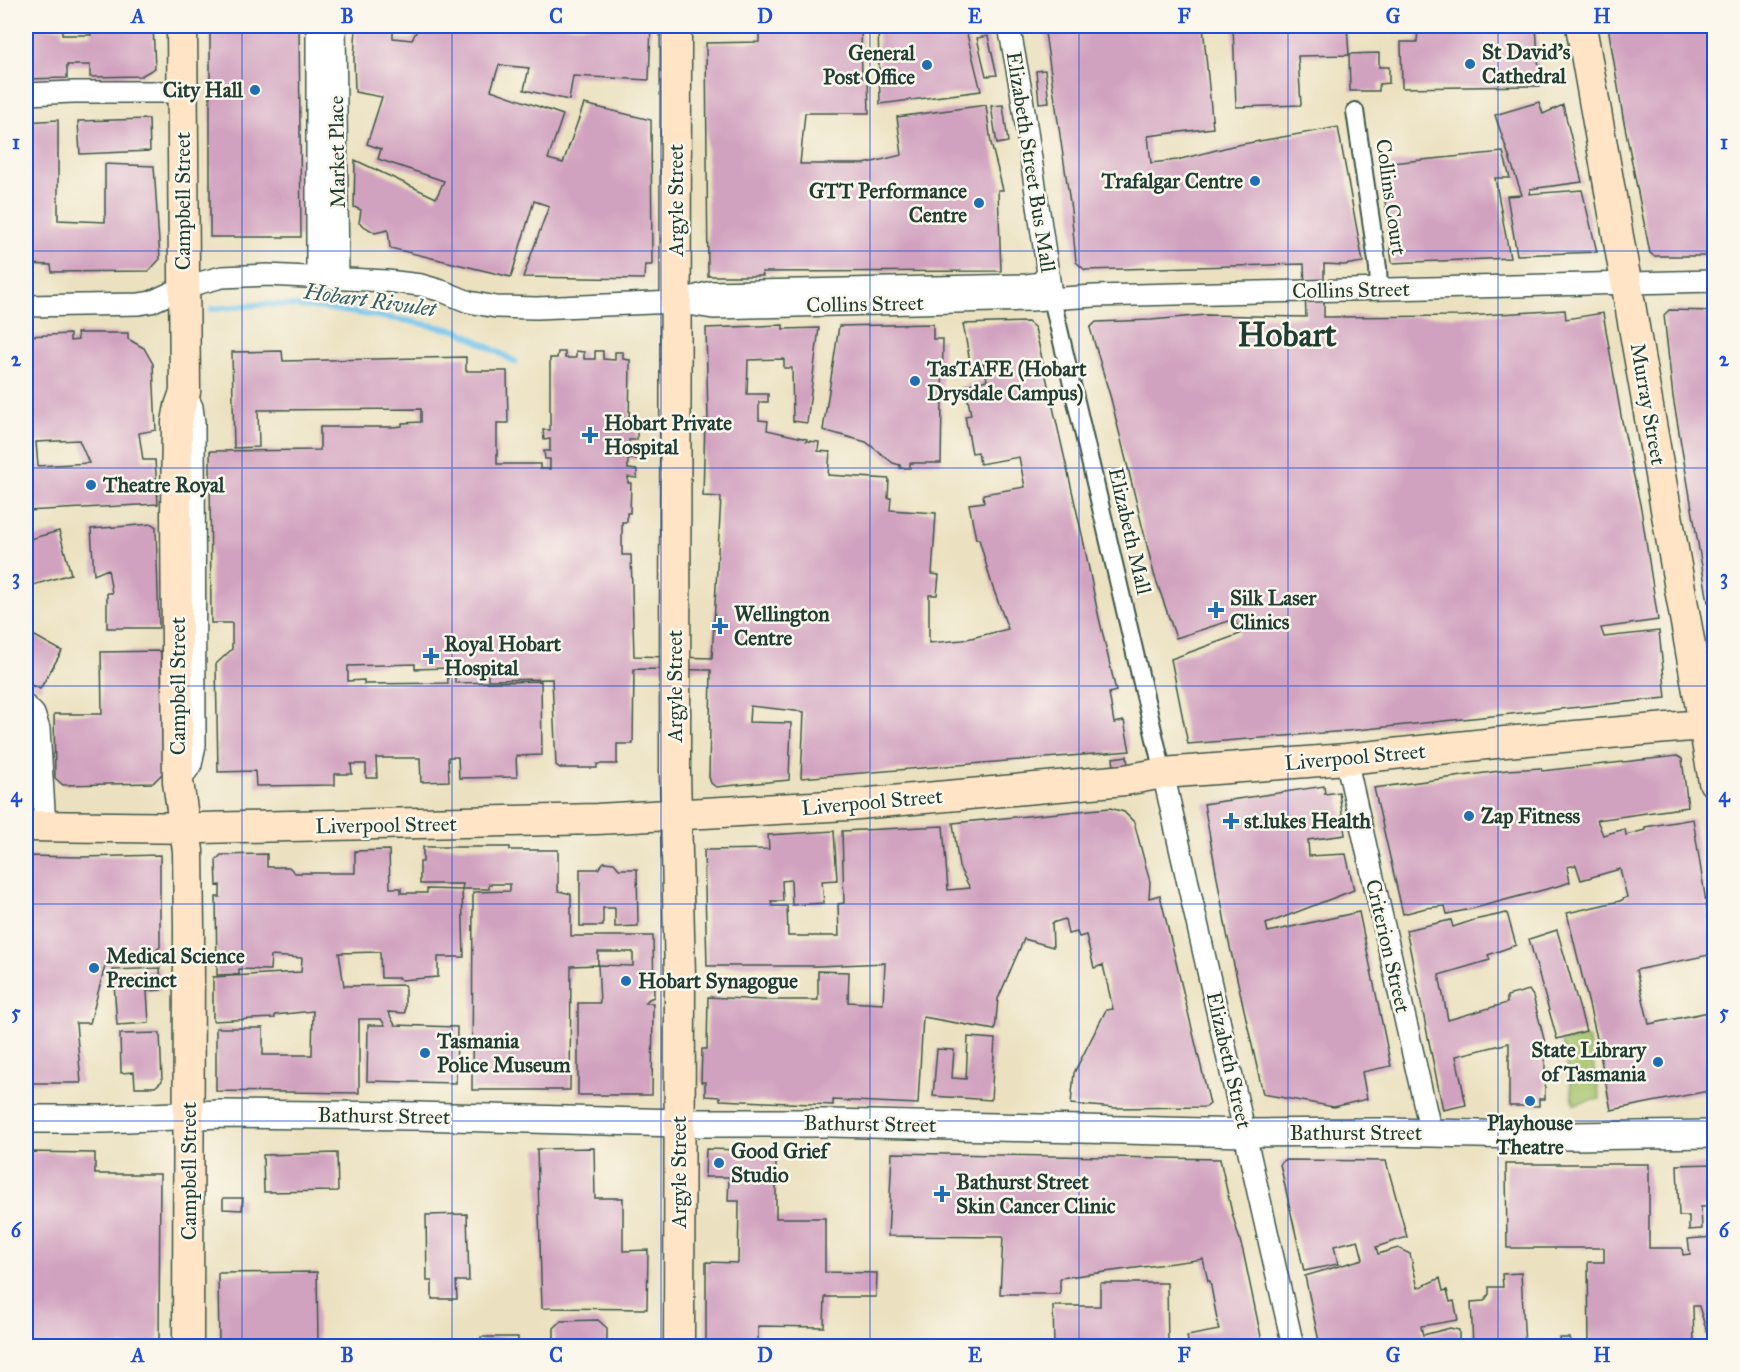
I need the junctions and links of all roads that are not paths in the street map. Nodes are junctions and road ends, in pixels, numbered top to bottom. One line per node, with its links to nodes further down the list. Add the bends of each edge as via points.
1 (183, 26): 7 (main road, Campbell Street)
2 (317, 26): 10 (street, Market Place)
3 (335, 26): 10 (street, Market Place)
4 (676, 26): 19 (main road, Argyle Street)
5 (1009, 26): 11 (street, Elizabeth Street Bus Mall)
6 (1581, 26): 15 (main road, Murray Street)
7 (183, 92): 8 (street); 16 (main road, Campbell Street)
8 (26, 94)
9 (1356, 111): 17 (street, Collins Court)
10 (327, 124): 12 (street, Market Place); 13 (street, Market Place)
11 (1048, 273): 18 (street, Elizabeth Street Bus Mall); 19 (street, via 1037,284 711,292)
12 (317, 276): 13 (street, Collins Street); 16 (street, Collins Street, via 222,278)
13 (338, 279): 19 (street, Collins Street, via 421,285 469,302 504,308)
14 (1714, 281): 15 (street, Collins Street)
15 (1627, 284): 17 (street, Collins Street); 22 (main road, Murray Street)
16 (184, 287): 20 (street, Collins Street, via 139,304); 28 (main road, Campbell Street, via 185,392 177,422 178,782)
17 (1379, 289): 18 (street, Collins Street)
18 (1052, 299): 19 (street, Collins Street, via 713,308); 24 (street, Elizabeth Mall)
19 (675, 302): 26 (main road, Argyle Street)
20 (26, 306)
21 (26, 706): 27 (street, via 34,714 39,729)
22 (1709, 724): 23 (main road, Liverpool Street); 25 (main road, Murray Street)
23 (1346, 759): 24 (main road, Liverpool Street); 33 (street, Criterion Street)
24 (1163, 773): 26 (main road, Liverpool Street, via 1125,780 847,805); 32 (street, Elizabeth Street)
25 (1714, 782)
26 (675, 815): 28 (main road, Liverpool Street, via 524,822); 31 (main road, Argyle Street)
27 (35, 826): 28 (main road, Liverpool Street)
28 (184, 828): 29 (main road, Campbell Street, via 188,862)
29 (189, 1115): 30 (street, Bathurst Street); 31 (street, Bathurst Street); 35 (main road, Campbell Street)
30 (26, 1119)
31 (679, 1123): 32 (street, Bathurst Street); 36 (main road, Argyle Street)
32 (1245, 1133): 33 (street, Bathurst Street); 37 (street, Elizabeth Street)
33 (1431, 1133): 34 (street, Bathurst Street)
34 (1714, 1134)
35 (188, 1347)
36 (680, 1347)
37 (1293, 1347)

